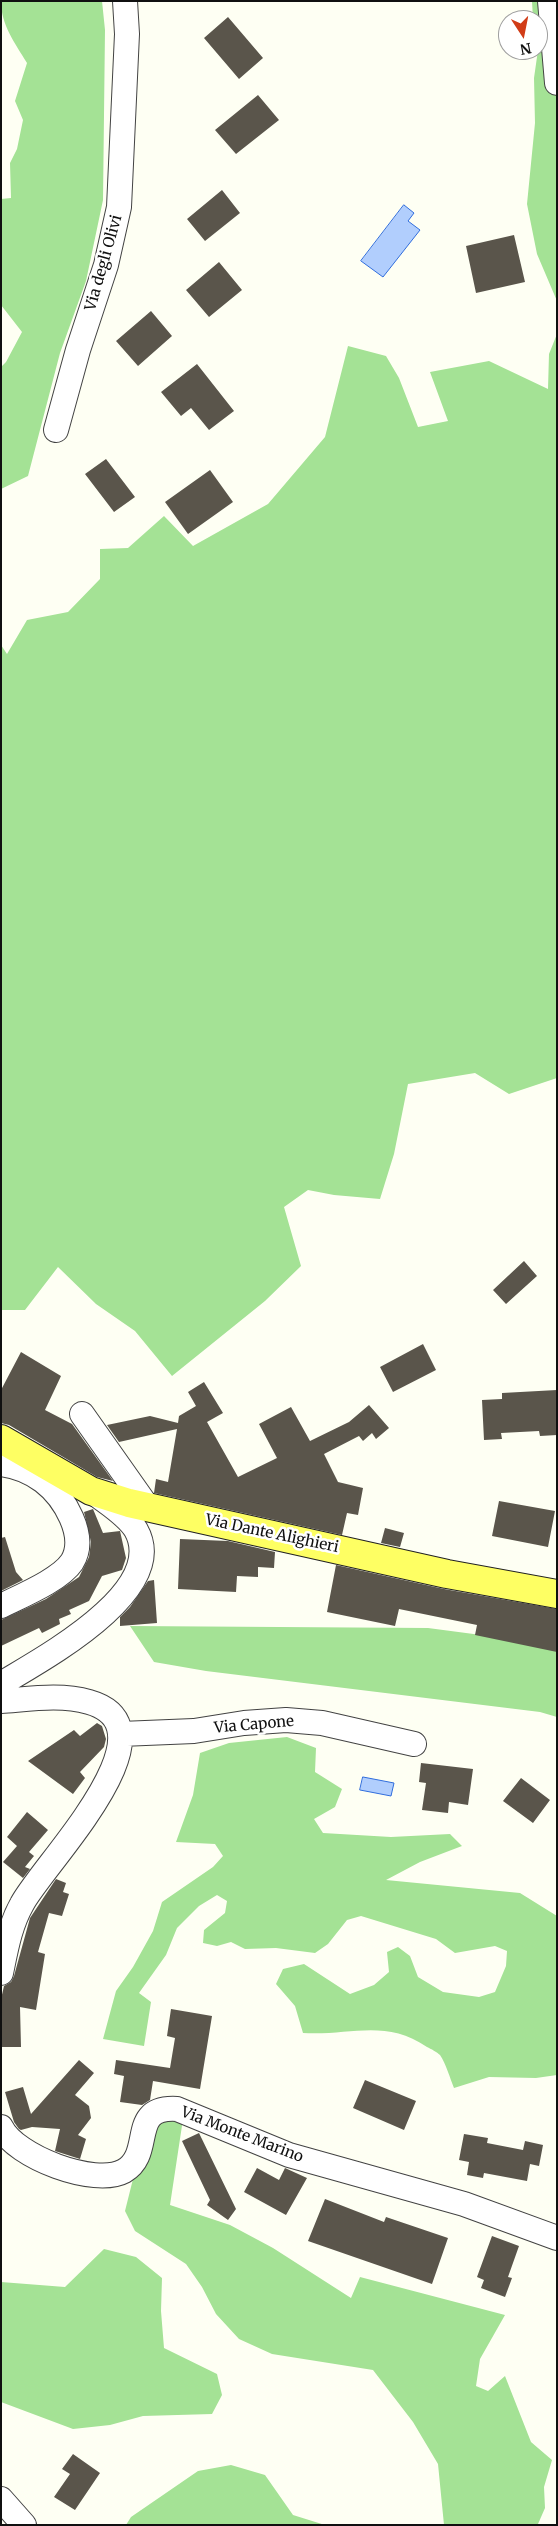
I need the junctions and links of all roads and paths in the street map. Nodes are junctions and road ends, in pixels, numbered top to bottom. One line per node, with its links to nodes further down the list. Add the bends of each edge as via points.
1 (125, 1): 4 (street, Via degli Olivi, via 127,28 119,207 106,265)
2 (550, 1): 3 (street)
3 (557, 83)
4 (56, 430)
5 (82, 1414): 9 (street)
6 (1, 1439): 7 (main road, Via Dante Alighieri)
7 (20, 1465): 8 (main road, Via Dante Alighieri); 11 (street, via 49,1486 64,1505 76,1535 76,1552 69,1565 57,1576)
8 (91, 1491): 9 (main road, Via Dante Alighieri); 12 (street, via 136,1530 142,1547 138,1572 128,1589 102,1617)
9 (149, 1509): 10 (main road, Via Dante Alighieri, via 447,1574)
10 (557, 1594)
11 (1, 1606)
12 (1, 1684)
13 (1, 1701): 14 (street, via 50,1698 87,1701 113,1717)
14 (121, 1734): 15 (street, Via Capone, via 194,1731 286,1720 322,1723); 16 (street, via 119,1752 107,1781 22,1903)
15 (414, 1744)
16 (1, 1973)
17 (1, 2127): 18 (street, Via Monte Marino, via 12,2142 35,2158 104,2176 122,2172 135,2161 145,2122 150,2115 167,2108 177,2109 289,2155 464,2204)
18 (557, 2238)
19 (1, 2499): 20 (street)
20 (24, 2525)

